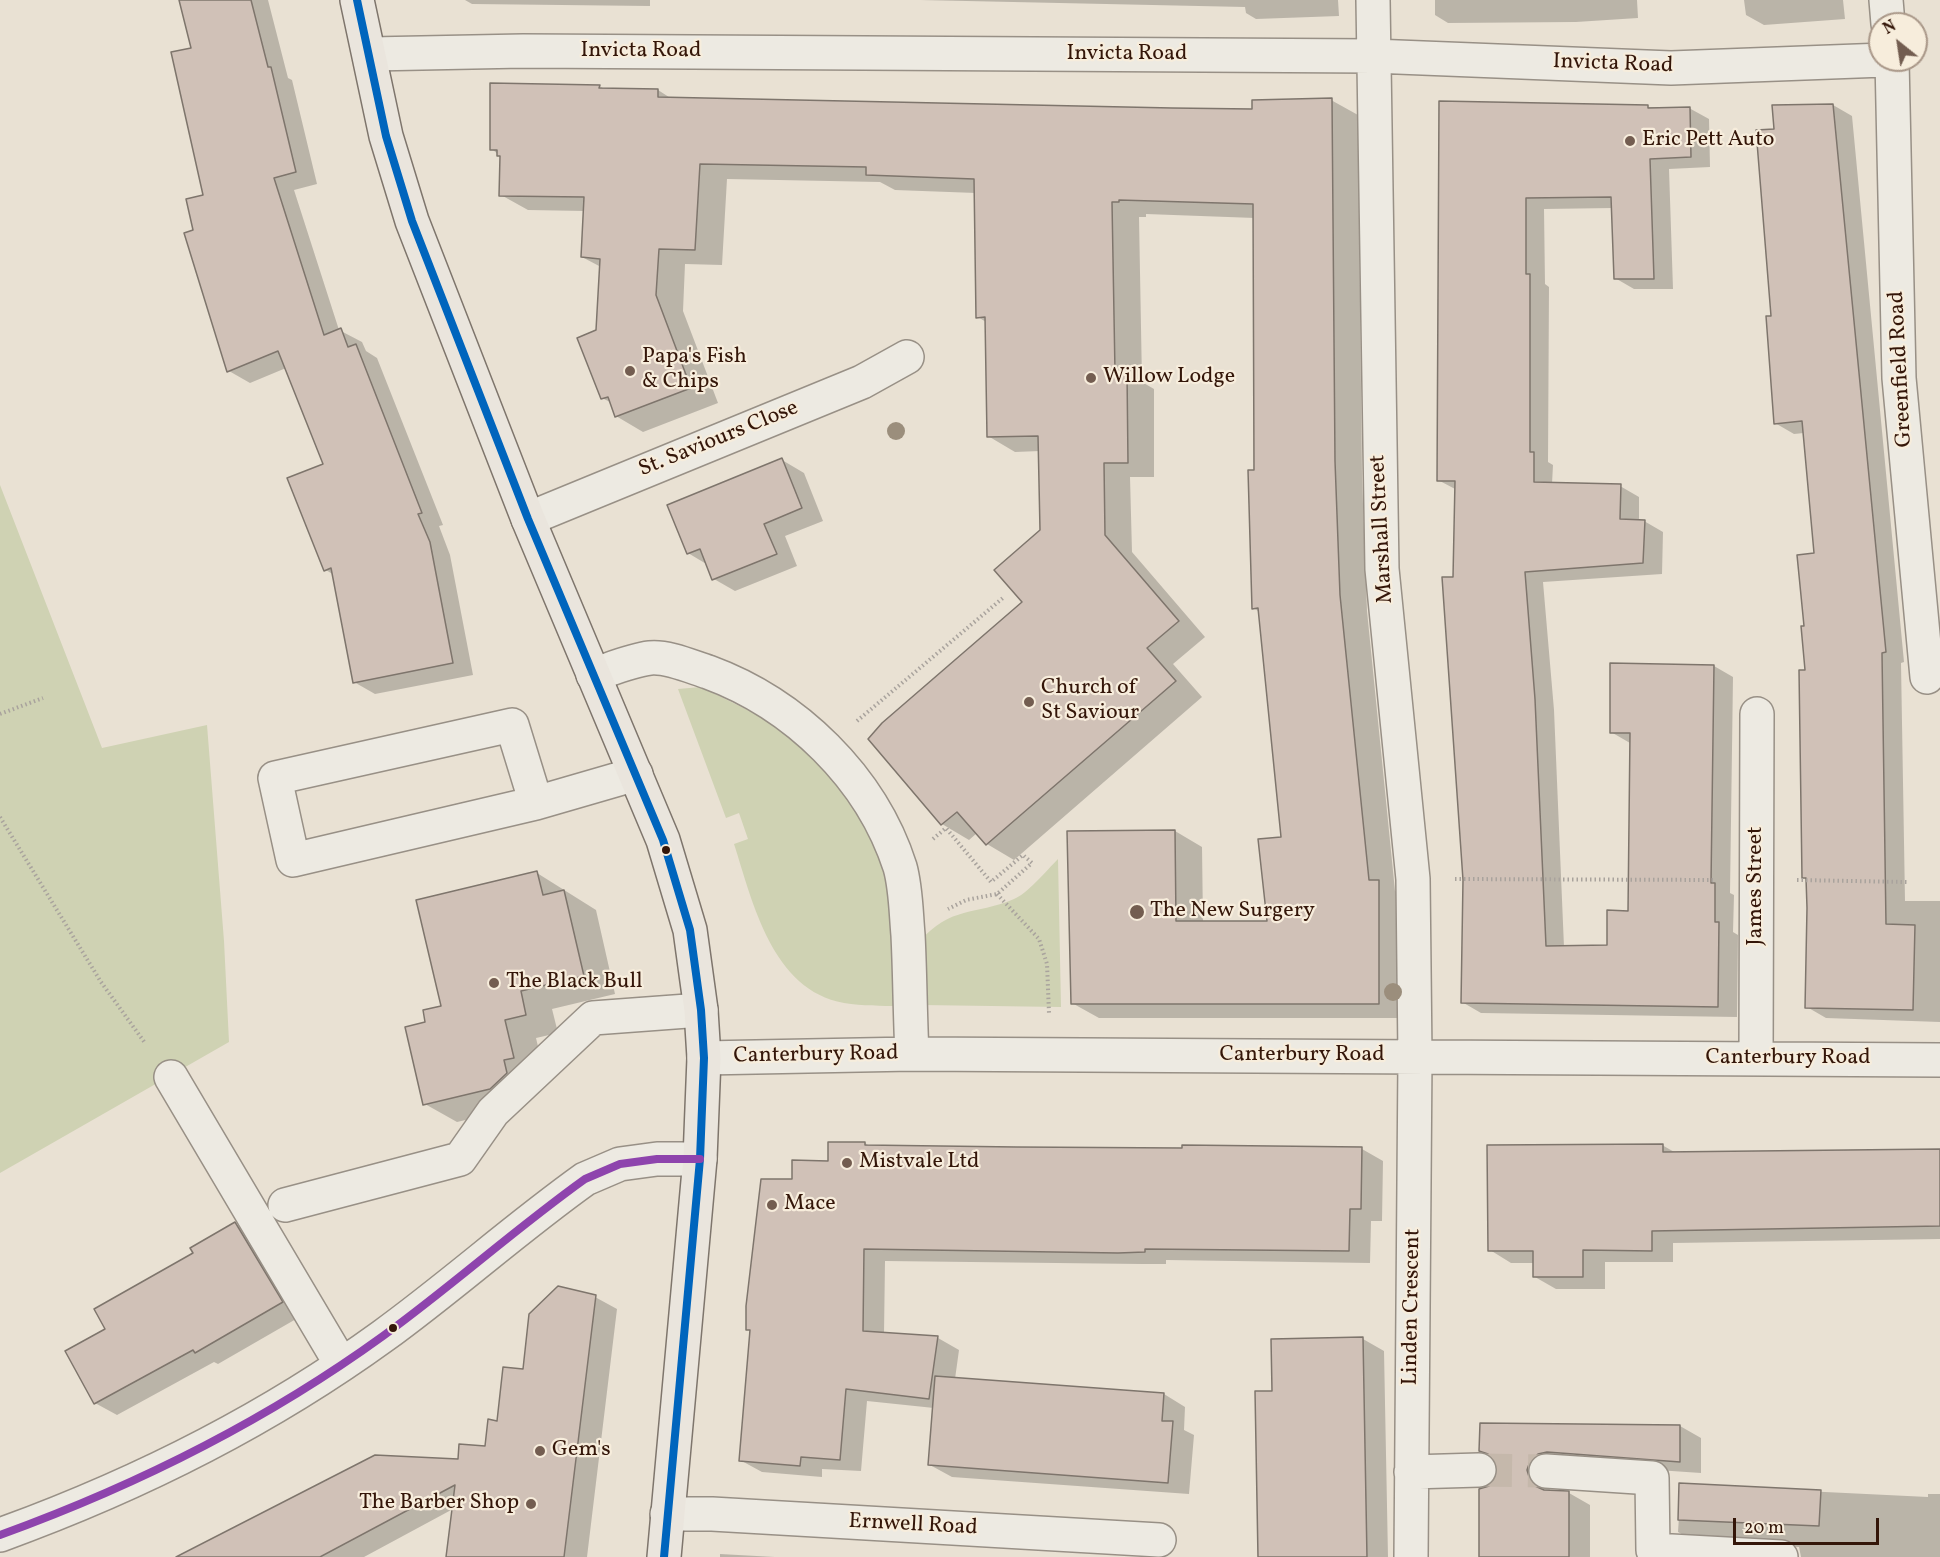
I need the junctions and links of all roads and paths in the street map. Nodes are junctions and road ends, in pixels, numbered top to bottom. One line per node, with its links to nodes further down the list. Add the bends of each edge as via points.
1 (357, 0): 3 (highway, Canterbury Road)
2 (1373, 0): 4 (street, Marshall Street)
3 (371, 54): 4 (street, Invicta Road, via 535,51); 8 (highway, Canterbury Road, via 386,136 412,221)
4 (1373, 56): 5 (street, Invicta Road, via 1671,68); 20 (street, Marshall Street, via 1382,569)
5 (1868, 61)
6 (1892, 72): 11 (street, Greenfield Road, via 1899,378)
7 (907, 357): 8 (street, St. Saviours Close, via 862,382)
8 (528, 519): 10 (highway, Canterbury Road)
9 (1004, 597): 15 (path)
10 (593, 675): 15 (street, via 651,658 693,667 740,684 806,728); 16 (highway, Canterbury Road)
11 (1928, 678)
12 (43, 698): 13 (path)
13 (0, 714)
14 (1757, 714): 21 (street, James Street)
15 (827, 747): 19 (street, via 875,813)
16 (636, 774): 17 (street); 23 (highway, Canterbury Road, via 682,897 692,938)
17 (536, 803): 17 (street, via 293,860 275,778 512,725)
18 (0, 817): 30 (path, via 101,982)
19 (899, 865): 24 (path, via 946,828 991,882 1023,855 1032,863 997,894 1039,939 1047,964); 25 (street, via 906,907)
20 (1413, 879): 21 (path); 26 (street, Marshall Street)
21 (1757, 880): 22 (path); 28 (street, James Street)
22 (1907, 882)
23 (701, 1010): 27 (highway, Canterbury Road); 32 (street, via 593,1018 493,1112 460,1159)
24 (1050, 1021)
25 (912, 1054): 26 (street, Canterbury Road); 27 (street, Canterbury Road)
26 (1415, 1057): 28 (street, Canterbury Road); 36 (street, Linden Crescent)
27 (704, 1058): 31 (highway)
28 (1756, 1059): 29 (street, Canterbury Road)
29 (1940, 1060)
30 (171, 1077): 33 (street)
31 (700, 1159): 33 (street, via 620,1164 585,1179); 37 (highway)
32 (285, 1205)
33 (341, 1364): 38 (street, via 248,1421 139,1479)
34 (1479, 1470): 36 (street)
35 (1546, 1471): 42 (street, via 1652,1479 1653,1550)
36 (1411, 1472): 41 (street, Linden Crescent)
37 (667, 1514): 39 (street, Ernwell Road); 40 (highway)
38 (0, 1535)
39 (1159, 1540)
40 (664, 1557)
41 (1411, 1557)
42 (1781, 1557)

